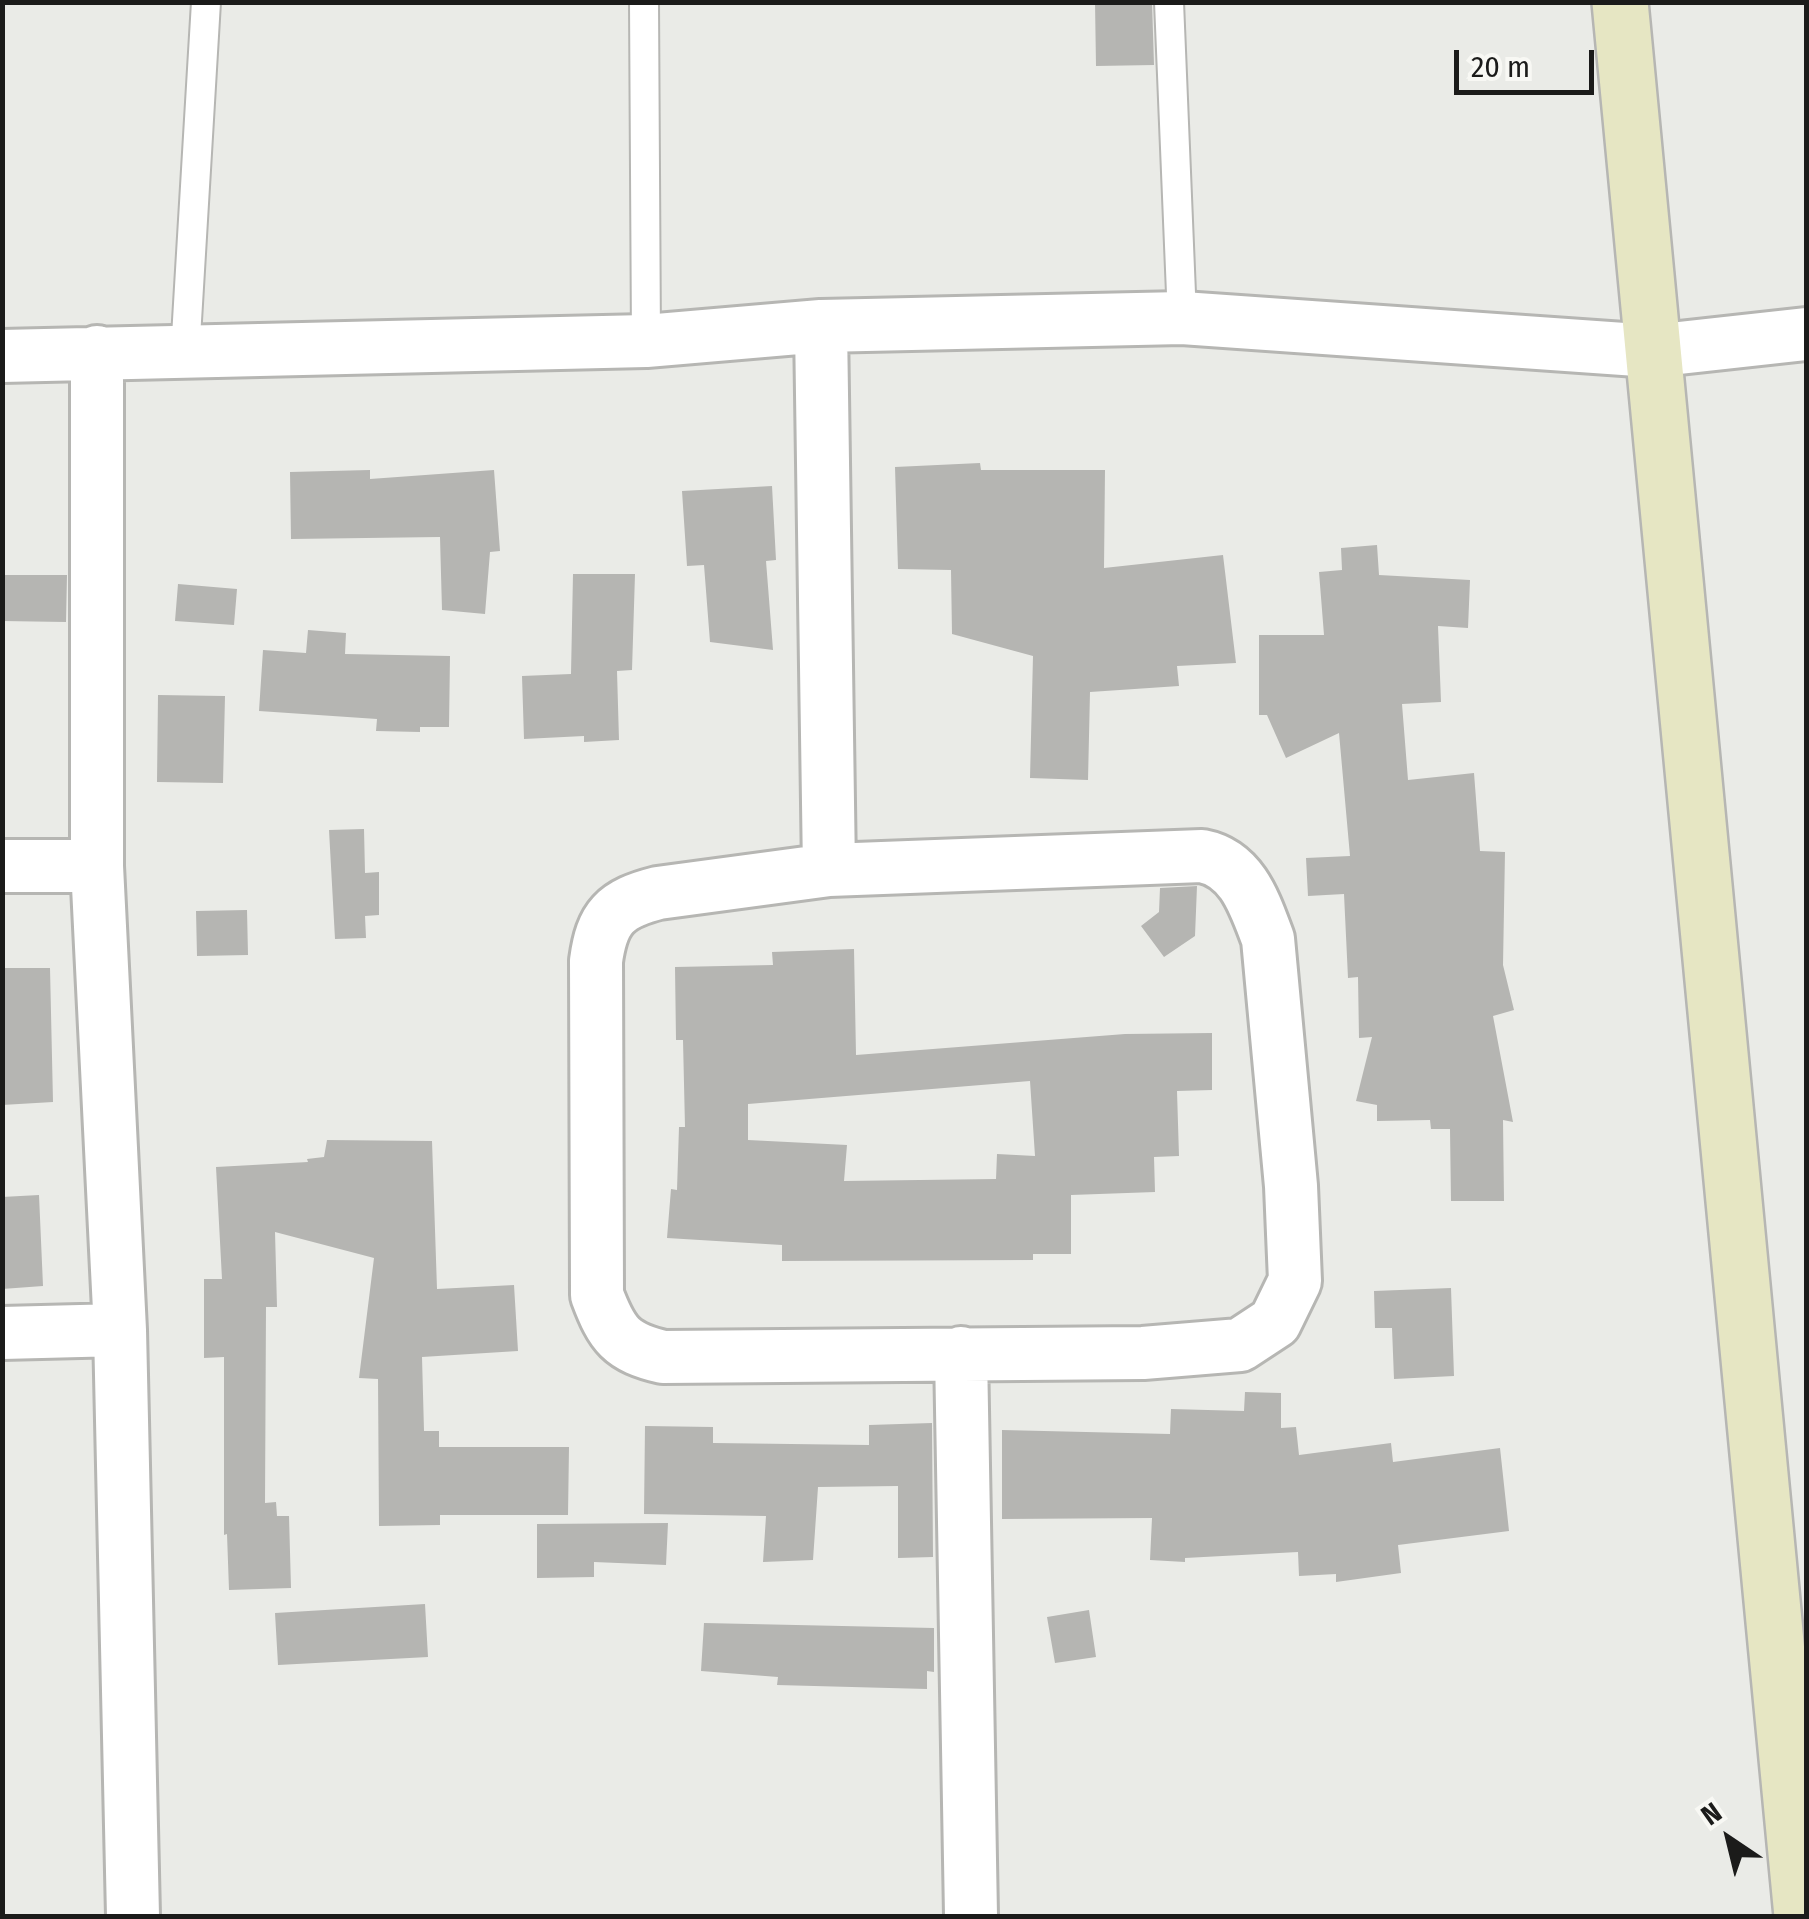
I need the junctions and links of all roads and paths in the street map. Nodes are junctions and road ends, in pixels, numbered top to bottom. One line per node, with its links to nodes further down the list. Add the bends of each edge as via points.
1 (206, 2): 11 (lane)
2 (644, 2): 8 (lane)
3 (1170, 2): 5 (lane)
4 (1620, 2): 9 (street)
5 (1182, 318): 6 (street); 9 (street)
6 (821, 326): 8 (street); 15 (street)
7 (1806, 334): 9 (street)
8 (646, 341): 11 (street)
9 (1652, 351): 21 (street)
10 (97, 352): 11 (street); 12 (street); 14 (street)
11 (186, 354)
12 (2, 356)
13 (2, 866): 14 (street)
14 (97, 866): 16 (street)
15 (829, 870): 18 (street, via 658,893 630,900 610,916 596,961 596,1295 618,1338 663,1357); 18 (street, via 1202,856 1239,876 1268,939 1296,1281 1275,1322 1240,1346)
16 (120, 1330): 17 (street); 19 (street)
17 (2, 1333)
18 (961, 1353): 20 (street)
19 (134, 1916)
20 (971, 1916)
21 (1802, 1916)

